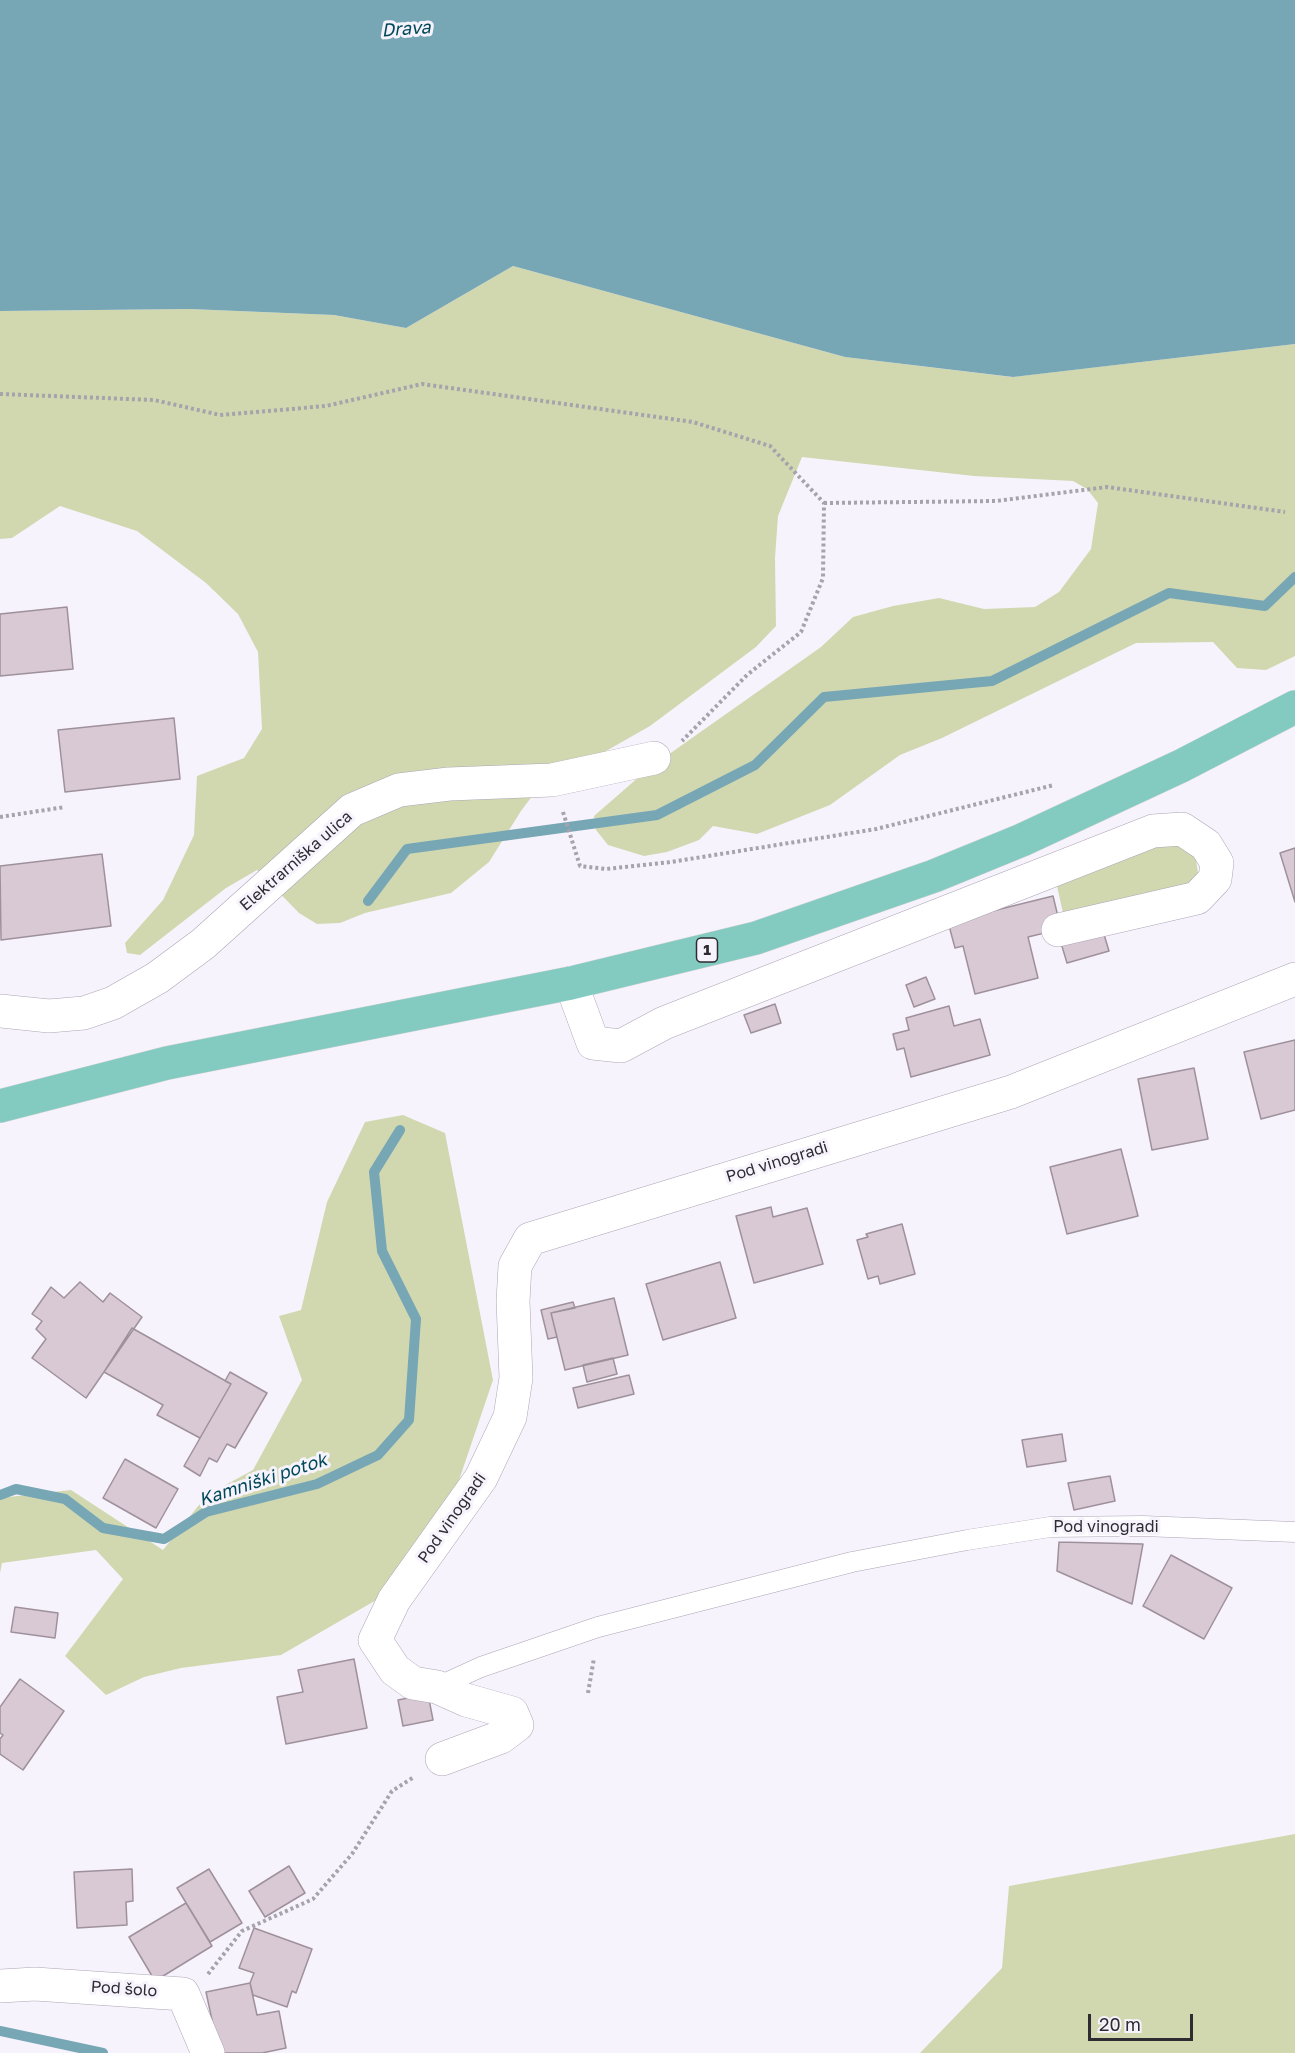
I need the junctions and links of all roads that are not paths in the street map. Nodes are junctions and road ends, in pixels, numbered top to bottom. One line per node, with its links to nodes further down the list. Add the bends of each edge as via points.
1 (1295, 707): 5 (main road, 1, via 1110,800 934,876 756,938)
2 (654, 758): 6 (street, Elektrarniška ulica, via 552,780 399,790 352,810 203,944 157,978 113,1003 84,1013 50,1016)
3 (1058, 930): 5 (street, via 1197,898 1215,879 1217,863 1206,845 1182,829 1153,831 664,1023 621,1046 593,1043)
4 (1295, 979): 9 (street, Pod vinogradi, via 1011,1092 530,1239 515,1266 516,1378 510,1417 481,1478 394,1600 375,1640 395,1670 413,1683)
5 (571, 983): 7 (main road, 1, via 167,1063)
6 (0, 1011)
7 (0, 1106)
8 (1295, 1532): 9 (lane, Pod vinogradi, via 1050,1527 967,1540 852,1562 598,1627 481,1667)
9 (437, 1687): 10 (street, via 512,1713 517,1725 501,1737)
10 (442, 1759)
11 (0, 1986): 12 (street, Pod šolo, via 35,1984 183,1994)
12 (208, 2053)

